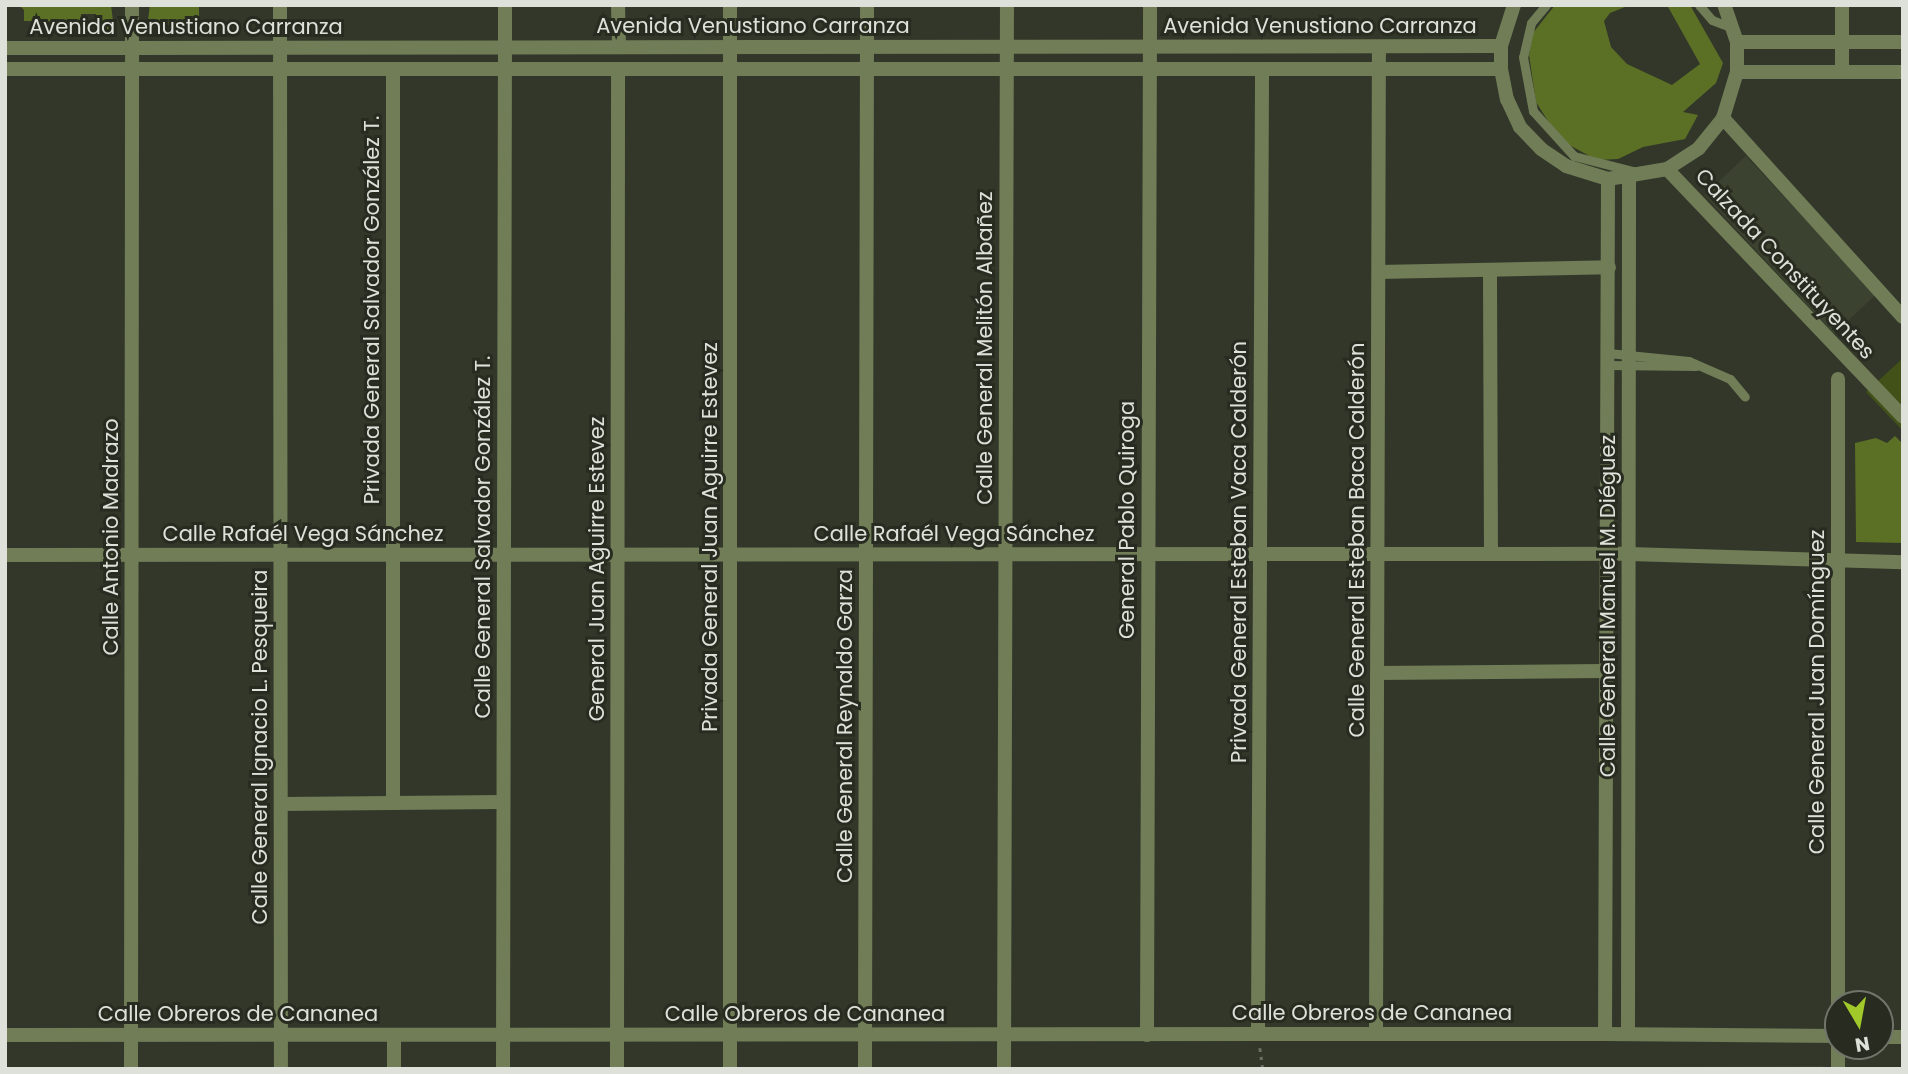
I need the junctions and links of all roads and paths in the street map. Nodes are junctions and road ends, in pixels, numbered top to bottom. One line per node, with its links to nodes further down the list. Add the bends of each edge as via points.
1 (132, 5): 26 (street, Calle Antonio Madrazo)
2 (280, 5): 27 (street, Calle General Ignacio L. Pesqueira)
3 (505, 5): 17 (street, Calle General Salvador González T.)
4 (618, 5): 18 (street)
5 (730, 5): 19 (street, Privada General Juan Aguirre Estevez)
6 (867, 5): 20 (street, Calle General Reynaldo Garza)
7 (1007, 5): 21 (street, Calle General Melitón Albañez)
8 (1150, 5): 22 (street, General Pablo Quiroga)
9 (1514, 5): 24 (street)
10 (1546, 5): 46 (lane, via 1531,23 1523,57 1533,111 1574,156)
11 (1699, 5): 14 (lane)
12 (1724, 5): 14 (street)
13 (1842, 5): 15 (street)
14 (1735, 35): 15 (street); 41 (street)
15 (1842, 42): 16 (street); 42 (street)
16 (1903, 42)
17 (505, 47): 18 (street, Avenida Venustiano Carranza); 27 (street, Avenida Venustiano Carranza); 28 (street, Calle General Salvador González T.)
18 (619, 47): 19 (street, Avenida Venustiano Carranza)
19 (731, 47): 20 (street, Avenida Venustiano Carranza); 34 (street, Privada General Juan Aguirre Estevez)
20 (867, 47): 21 (street, Avenida Venustiano Carranza); 35 (street, Calle General Reynaldo Garza)
21 (1007, 47): 22 (street, Avenida Venustiano Carranza); 36 (street, Calle General Melitón Albañez)
22 (1150, 47): 23 (street, Avenida Venustiano Carranza); 38 (street, General Pablo Quiroga)
23 (1379, 47): 24 (street, Avenida Venustiano Carranza); 40 (street, Calle General Esteban Baca Calderón)
24 (1501, 47): 37 (street)
25 (5, 48): 26 (street, Avenida Venustiano Carranza)
26 (132, 48): 27 (street, Avenida Venustiano Carranza); 30 (street, Calle Antonio Madrazo)
27 (280, 48): 31 (street, Calle General Ignacio L. Pesqueira)
28 (505, 68): 32 (street, Avenida Venustiano Carranza); 33 (street, Avenida Venustiano Carranza); 66 (street, Calle General Salvador González T.)
29 (5, 69): 30 (street, Avenida Venustiano Carranza)
30 (132, 69): 31 (street, Avenida Venustiano Carranza); 63 (street, Calle Antonio Madrazo)
31 (279, 69): 32 (street, Avenida Venustiano Carranza); 64 (street, Calle General Ignacio L. Pesqueira)
32 (393, 69): 65 (street, Privada General Salvador González T.)
33 (618, 69): 34 (street, Avenida Venustiano Carranza); 67 (street, General Juan Aguirre Estevez)
34 (731, 69): 35 (street, Avenida Venustiano Carranza); 68 (street, Privada General Juan Aguirre Estevez)
35 (867, 69): 36 (street, Avenida Venustiano Carranza); 69 (street, Calle General Reynaldo Garza)
36 (1006, 69): 38 (street, Avenida Venustiano Carranza); 70 (street, Calle General Melitón Albañez)
37 (1500, 69): 40 (street, Avenida Venustiano Carranza); 48 (street, via 1520,127 1541,149 1586,176)
38 (1150, 70): 39 (street, Avenida Venustiano Carranza); 71 (street, General Pablo Quiroga)
39 (1262, 70): 40 (street, Avenida Venustiano Carranza); 58 (street, Privada General Esteban Vaca Calderón)
40 (1379, 70): 50 (street, Calle General Esteban Baca Calderón)
41 (1737, 72): 42 (street); 44 (street)
42 (1842, 72): 43 (street)
43 (1903, 72)
44 (1723, 118): 45 (street, via 1699,148); 52 (street)
45 (1667, 169): 46 (street); 57 (street, Calzada Constituyentes)
46 (1647, 174): 47 (street)
47 (1629, 178): 48 (street); 54 (street, Calle General Manuel M. Diéguez)
48 (1608, 179): 49 (street, Calle General Manuel M. Diéguez)
49 (1609, 267): 51 (street); 53 (street, Calle General Manuel M. Diéguez)
50 (1379, 272): 51 (street); 59 (street, Calle General Esteban Baca Calderón)
51 (1490, 273): 60 (street)
52 (1903, 317)
53 (1608, 359): 54 (lane); 72 (street, Calle General Manuel M. Diéguez)
54 (1629, 360): 56 (lane, via 1718,371); 61 (street, Calle General Manuel M. Diéguez)
55 (1838, 379): 73 (street, Calle General Juan Domínguez)
56 (1745, 397)
57 (1903, 417)
58 (1260, 554): 59 (street, Calle Rafaél Vega Sánchez); 71 (street, Calle Rafaél Vega Sánchez); 82 (street, Privada General Esteban Vaca Calderón)
59 (1378, 554): 60 (street, Calle Rafaél Vega Sánchez); 76 (street, Calle General Esteban Baca Calderón)
60 (1491, 554): 72 (street, Calle Rafaél Vega Sánchez)
61 (1629, 554): 72 (street, Calle Rafaél Vega Sánchez); 73 (street, Calle Rafaél Vega Sánchez); 85 (street, Calle General Manuel M. Diéguez)
62 (5, 555): 63 (street, Calle Rafaél Vega Sánchez)
63 (131, 555): 64 (street, Calle Rafaél Vega Sánchez); 87 (street, Calle Antonio Madrazo)
64 (281, 555): 65 (street, Calle Rafaél Vega Sánchez); 79 (street, Calle General Ignacio L. Pesqueira)
65 (393, 555): 66 (street, Calle Rafaél Vega Sánchez); 78 (street, Privada General Salvador González T.)
66 (503, 555): 67 (street, Calle Rafaél Vega Sánchez); 77 (street, Calle General Salvador González T.)
67 (618, 555): 68 (street, Calle Rafaél Vega Sánchez); 91 (street, General Juan Aguirre Estevez)
68 (731, 555): 69 (street, Calle Rafaél Vega Sánchez); 92 (street, Privada General Juan Aguirre Estevez)
69 (866, 555): 70 (street, Calle Rafaél Vega Sánchez); 93 (street, Calle General Reynaldo Garza)
70 (1005, 555): 71 (street, Calle Rafaél Vega Sánchez); 94 (street, Calle General Melitón Albañez)
71 (1148, 555): 81 (street, General Pablo Quiroga)
72 (1606, 555): 75 (street, Calle General Manuel M. Diéguez)
73 (1838, 561): 74 (street, Calle Rafaél Vega Sánchez); 80 (street, Calle General Juan Domínguez)
74 (1903, 562)
75 (1603, 671): 76 (street); 84 (street, Calle General Manuel M. Diéguez)
76 (1377, 673): 83 (street, Calle General Esteban Baca Calderón)
77 (503, 802): 78 (street); 90 (street, Calle General Salvador González T.)
78 (393, 803): 79 (street)
79 (281, 804): 88 (street, Calle General Ignacio L. Pesqueira)
80 (1838, 990)
81 (1147, 1034): 82 (street, Calle Obreros de Cananea); 94 (street, Calle Obreros de Cananea)
82 (1258, 1034): 83 (street, Calle Obreros de Cananea); 104 (path)
83 (1376, 1034): 84 (street, Calle Obreros de Cananea)
84 (1605, 1034): 85 (street, Calle Obreros de Cananea)
85 (1628, 1034): 95 (street, Calle Obreros de Cananea)
86 (5, 1035): 87 (street, Calle Obreros de Cananea)
87 (131, 1035): 88 (street, Calle Obreros de Cananea); 96 (street, Calle Antonio Madrazo)
88 (281, 1035): 89 (street, Calle Obreros de Cananea); 97 (street, Calle General Ignacio L. Pesqueira)
89 (394, 1035): 90 (street, Calle Obreros de Cananea); 98 (street)
90 (503, 1035): 91 (street, Calle Obreros de Cananea); 99 (street, Calle General Salvador González T.)
91 (618, 1035): 92 (street, Calle Obreros de Cananea); 100 (street, General Juan Aguirre Estevez)
92 (730, 1035): 93 (street, Calle Obreros de Cananea); 101 (street, Privada General Juan Aguirre Estevez)
93 (866, 1035): 94 (street, Calle Obreros de Cananea); 102 (street, Calle General Reynaldo Garza)
94 (1004, 1035): 103 (street, Calle General Melitón Albañez)
95 (1824, 1036)
96 (131, 1069)
97 (281, 1069)
98 (394, 1069)
99 (503, 1069)
100 (617, 1069)
101 (730, 1069)
102 (866, 1069)
103 (1004, 1069)
104 (1263, 1069)

